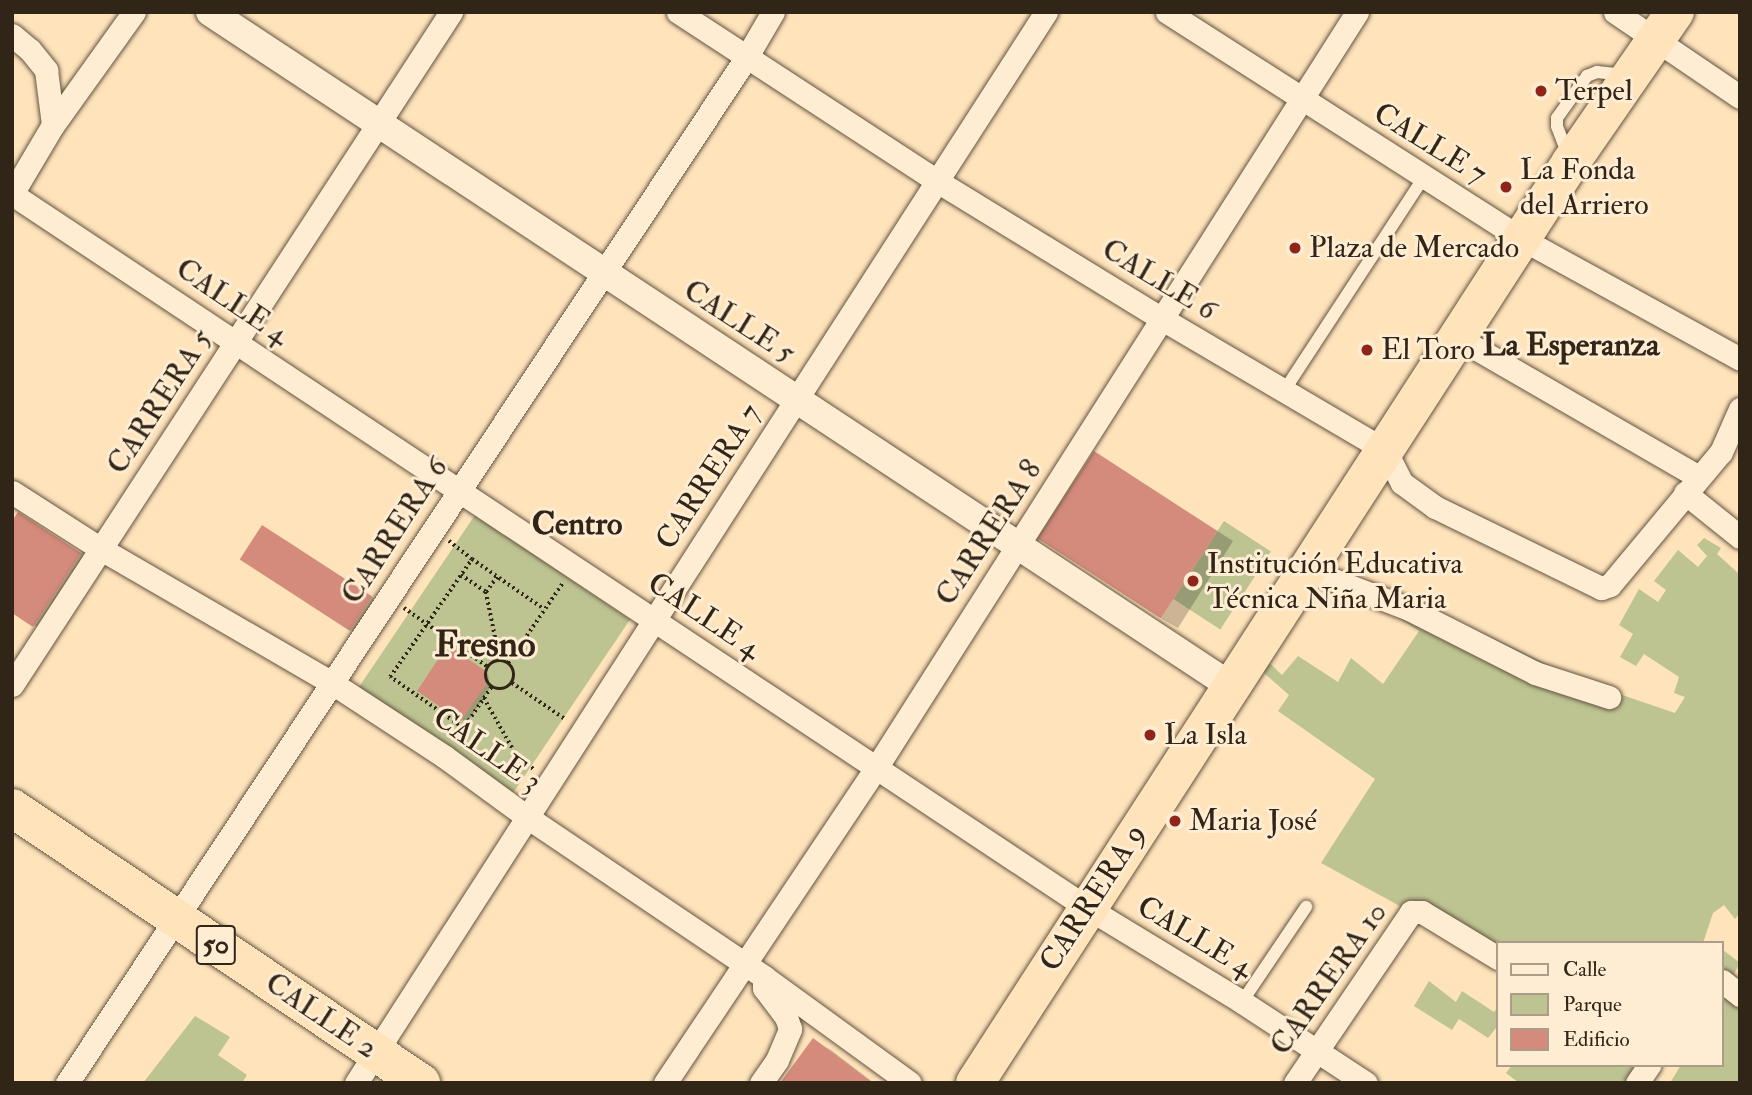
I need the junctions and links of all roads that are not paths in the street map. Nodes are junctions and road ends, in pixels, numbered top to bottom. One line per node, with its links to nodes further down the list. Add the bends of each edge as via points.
1 (134, 12): 17 (street)
2 (210, 12): 16 (street, CALLE 5)
3 (451, 12): 16 (street, CARRERA 5)
4 (678, 12): 12 (street, CALLE 6)
5 (773, 12): 12 (street, CARRERA 6)
6 (1046, 12): 19 (street, CARRERA 7)
7 (1167, 12): 15 (street, CALLE 7)
8 (1357, 12): 15 (street, CARRERA 8)
9 (1615, 12): 10 (street)
10 (1658, 23): 13 (street); 14 (street); 21 (highway, CARRERA 9, via 1629,76)
11 (12, 35): 17 (street, via 46,71)
12 (746, 58): 19 (street, CALLE 6); 22 (street, CARRERA 6)
13 (1740, 83)
14 (1740, 97)
15 (1300, 99): 18 (street, CALLE 7); 23 (street, CARRERA 8)
16 (379, 124): 22 (street, CALLE 5); 25 (street, CARRERA 5)
17 (53, 125): 20 (street)
18 (1424, 177): 21 (street, CALLE 7); 27 (lane)
19 (937, 181): 23 (street, CALLE 6); 28 (street, CARRERA 7)
20 (12, 194): 25 (street, CALLE 4)
21 (1522, 239): 24 (highway, CARRERA 9); 26 (street, CALLE 7)
22 (604, 272): 28 (street, CALLE 5); 32 (street, CARRERA 6)
23 (1164, 320): 27 (street, CALLE 6); 35 (street, CARRERA 8)
24 (1458, 338): 30 (highway, CARRERA 9); 31 (street)
25 (236, 343): 32 (street, CALLE 4); 36 (street, CARRERA 5)
26 (1740, 359)
27 (1284, 391): 30 (street, CALLE 6)
28 (796, 399): 35 (street, CALLE 5); 38 (street, CARRERA 7)
29 (1740, 408): 31 (street, via 1721,452)
30 (1385, 450): 31 (street, via 1402,483 1435,507 1601,588 1607,587); 37 (highway, CARRERA 9)
31 (1692, 485): 34 (street)
32 (459, 491): 38 (street, CALLE 4); 39 (street, CARRERA 6)
33 (12, 492): 36 (street, CALLE 3)
34 (1740, 537)
35 (1017, 545): 41 (street, CALLE 5); 43 (street, CARRERA 8)
36 (101, 549): 39 (street, CALLE 3); 40 (street, CARRERA 5)
37 (1308, 570): 41 (highway, CARRERA 9); 42 (street, via 1409,609 1535,673)
38 (654, 620): 43 (street, CALLE 4); 45 (street, CARRERA 7)
39 (332, 683): 45 (street, CALLE 3); 48 (street, CARRERA 6)
40 (12, 685)
41 (1232, 687): 47 (highway, CARRERA 9)
42 (1609, 697)
43 (876, 768): 47 (street, CALLE 4); 50 (street, CARRERA 8)
44 (12, 808): 48 (highway, CALLE 2 / 50)
45 (527, 817): 50 (street, CALLE 3); 57 (street, CARRERA 7)
46 (1306, 906): 54 (lane)
47 (1086, 907): 54 (street, CALLE 4); 63 (highway, CARRERA 9)
48 (176, 918): 57 (highway, CALLE 2 / 50); 58 (street, CARRERA 6)
49 (1496, 957): 55 (street, CARRERA 10, via 1422,912 1411,912)
50 (744, 963): 51 (street, CALLE 3); 60 (street, CARRERA 8)
51 (764, 977): 61 (street, via 764,989 778,1004 790,1029); 62 (street, CALLE 3)
52 (1724, 983): 53 (street)
53 (1740, 995)
54 (1242, 1002): 55 (street, CALLE 4)
55 (1315, 1050): 64 (street, CARRERA 10); 65 (street, CALLE 4)
56 (1648, 1067): 66 (street)
57 (366, 1068): 59 (highway, CALLE 2 / 50)
58 (67, 1083)
59 (421, 1083)
60 (665, 1083)
61 (761, 1083)
62 (910, 1083)
63 (975, 1083)
64 (1295, 1083)
65 (1366, 1083)
66 (1637, 1083)

